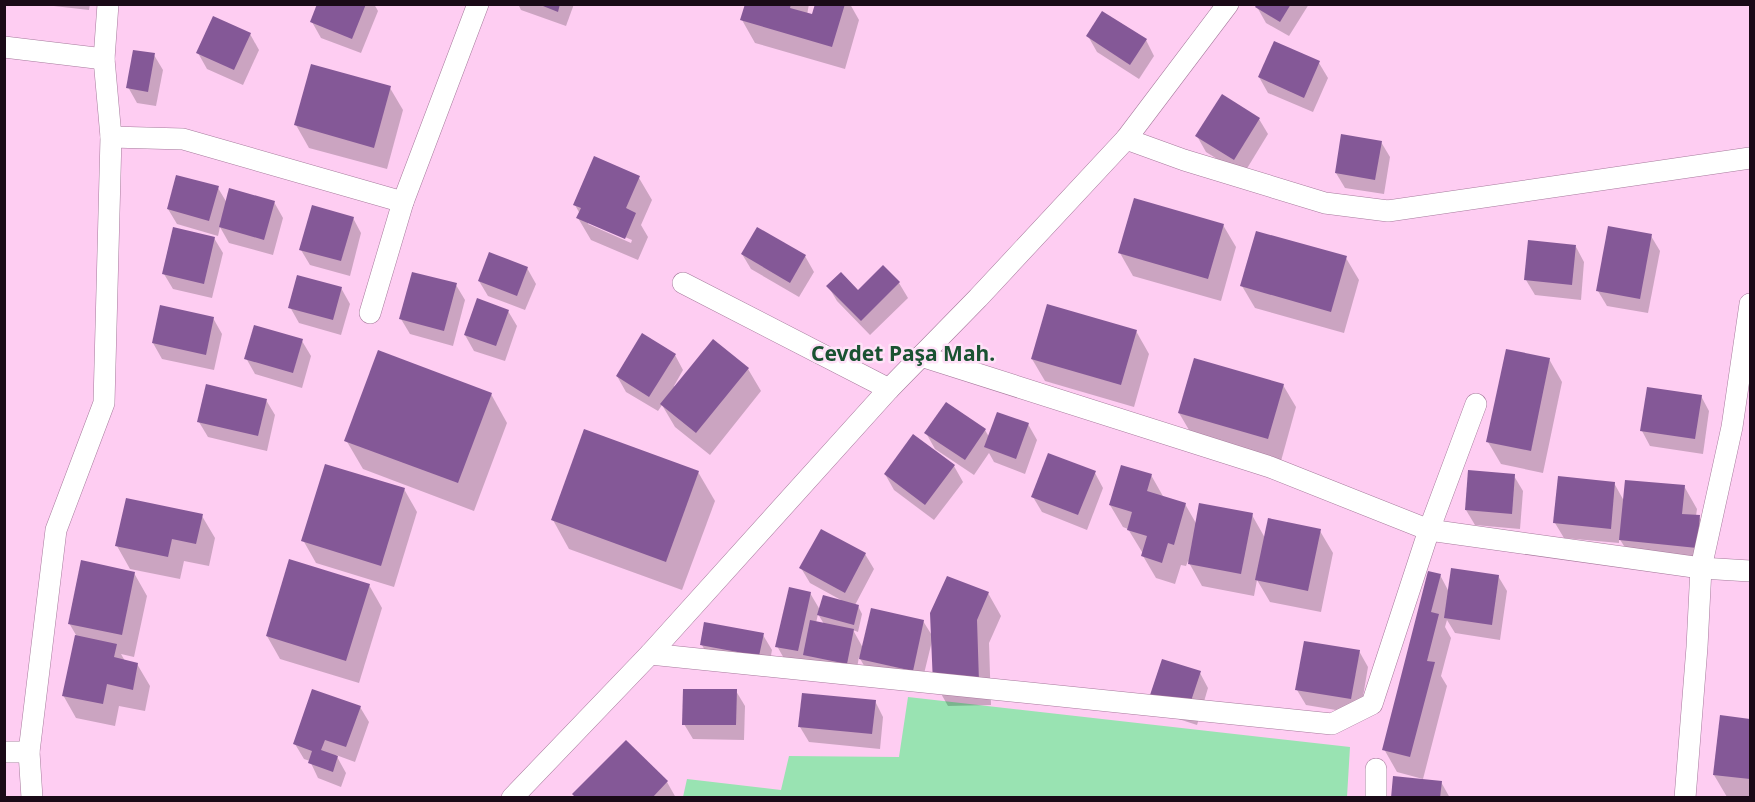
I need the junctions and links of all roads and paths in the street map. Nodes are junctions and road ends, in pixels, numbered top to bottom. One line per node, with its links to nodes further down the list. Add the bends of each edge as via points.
1 (108, 4): 5 (street)
2 (478, 4): 9 (street)
3 (1228, 4): 7 (street)
4 (4, 47): 5 (street)
5 (104, 59): 6 (street)
6 (111, 137): 9 (street, via 183,140); 21 (street, via 104,403 56,530)
7 (1126, 139): 8 (street, via 1325,202 1388,211); 13 (street)
8 (1750, 158)
9 (403, 202): 12 (street)
10 (683, 283): 14 (street)
11 (1750, 304): 17 (street, via 1732,428)
12 (370, 313)
13 (921, 356): 14 (street); 16 (street, via 1270,467)
14 (889, 389): 19 (street)
15 (1476, 404): 16 (street)
16 (1429, 530): 17 (street); 19 (street, via 1372,704 1332,724)
17 (1701, 568): 18 (street); 26 (street)
18 (1750, 571)
19 (650, 654): 24 (street)
20 (4, 752): 21 (street)
21 (30, 752): 23 (street)
22 (1376, 769): 25 (street)
23 (32, 798)
24 (512, 798)
25 (1376, 798)
26 (1685, 798)

